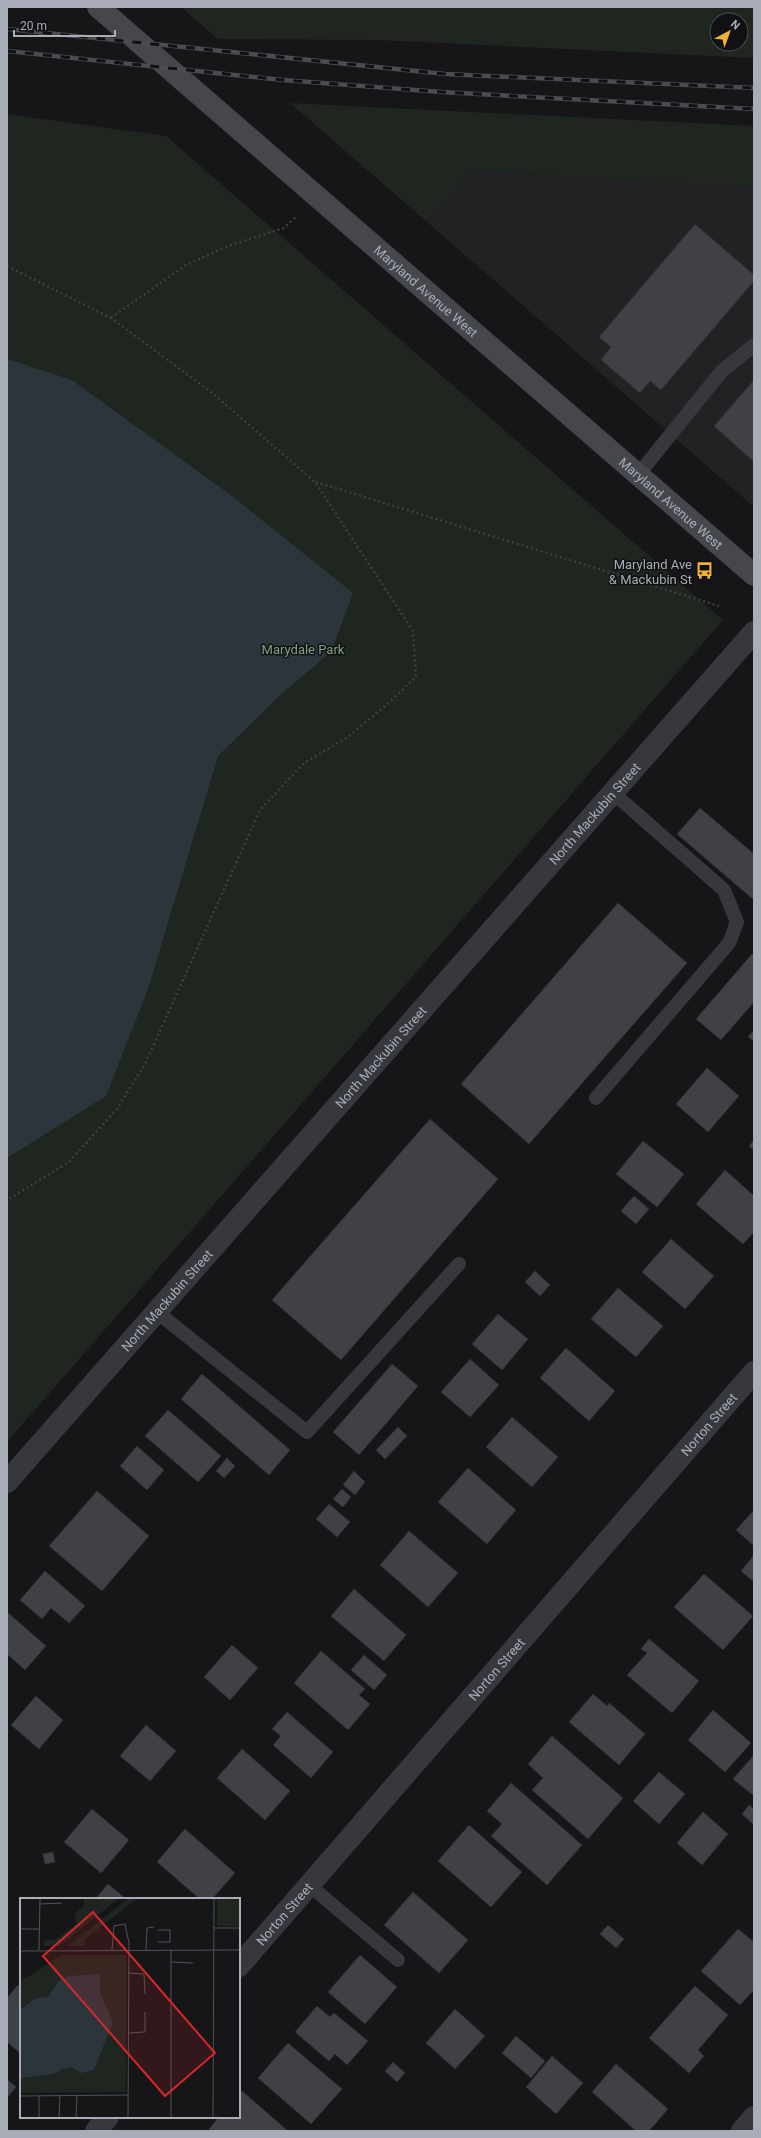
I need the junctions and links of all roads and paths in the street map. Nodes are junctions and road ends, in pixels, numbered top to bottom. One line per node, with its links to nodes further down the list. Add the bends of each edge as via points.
1 (98, 7): 2 (main road, Maryland Avenue West)
2 (317, 198): 4 (path, via 284,228 228,246 186,265); 6 (main road, Maryland Avenue West)
3 (7, 266): 4 (path)
4 (111, 318): 7 (path, via 211,392)
5 (754, 345): 6 (lane, via 721,372)
6 (638, 475): 8 (main road, Maryland Avenue West)
7 (315, 482): 9 (path); 13 (path, via 413,631 416,677 348,737 304,763 260,810 145,1064 117,1110 69,1162)
8 (754, 575)
9 (719, 606)
10 (754, 632): 11 (street, North Mackubin Street)
11 (612, 792): 12 (lane, via 724,890 736,922 729,943); 15 (street, North Mackubin Street)
12 (596, 1098)
13 (7, 1200)
14 (459, 1264): 15 (lane, via 307,1432)
15 (156, 1312): 17 (street, North Mackubin Street)
16 (754, 1372): 18 (street, Norton Street)
17 (7, 1482)
18 (309, 1886): 19 (lane); 20 (street, Norton Street)
19 (398, 1960)
20 (240, 1965)
21 (107, 2118): 23 (street)
22 (754, 2118): 24 (street)
23 (96, 2131)
24 (742, 2131)

